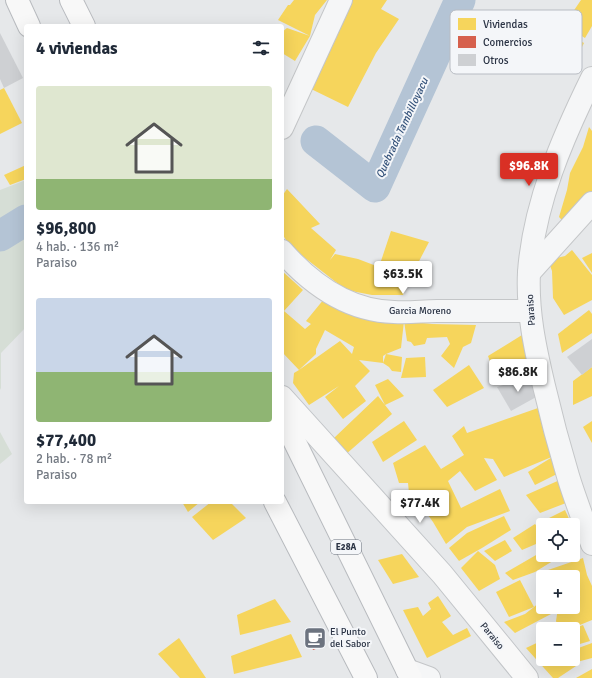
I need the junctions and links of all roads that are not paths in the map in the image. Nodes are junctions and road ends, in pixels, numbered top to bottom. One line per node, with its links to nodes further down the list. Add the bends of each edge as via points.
1 (17, 0): 4 (main road)
2 (71, 0): 5 (main road)
3 (341, 0): 7 (street)
4 (28, 24)
5 (83, 24)
6 (592, 78): 10 (street, Paraiso, via 569,127 547,184 535,232)
7 (284, 124)
8 (592, 203): 10 (street)
9 (284, 254): 11 (street, Garcia Moreno, via 294,266 337,298 364,308 393,312)
10 (529, 272): 11 (street, Paraiso)
11 (529, 311): 15 (street, Paraiso, via 534,345 549,406 568,476)
12 (284, 398): 19 (main road, Paraiso, via 442,574)
13 (284, 420): 16 (main road, E28A)
14 (276, 504): 17 (main road)
15 (592, 544)
16 (409, 674): 18 (street)
17 (366, 678)
18 (428, 678)
19 (527, 678)

